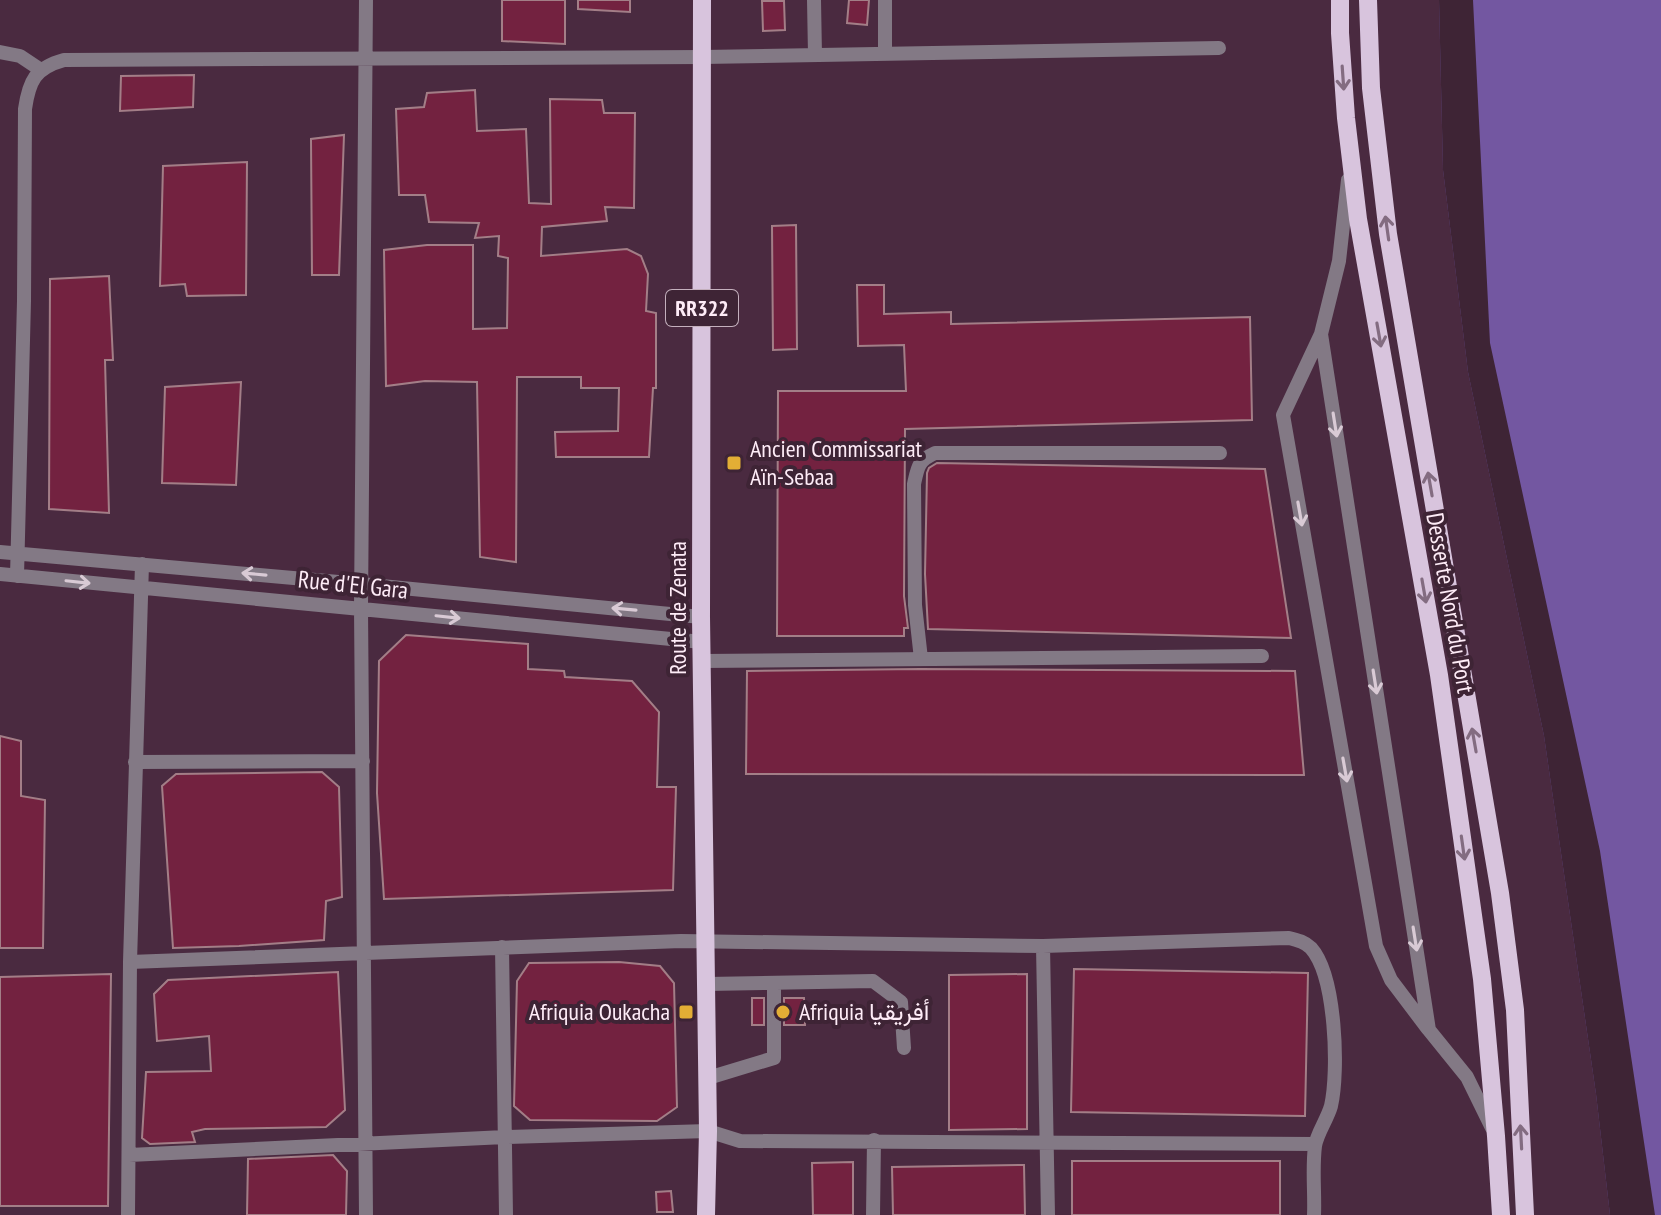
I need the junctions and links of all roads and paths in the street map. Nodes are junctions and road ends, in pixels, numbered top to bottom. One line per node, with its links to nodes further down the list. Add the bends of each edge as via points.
1 (366, 0): 12 (street)
2 (702, 0): 11 (main road, Route de Zenata / RR322)
3 (814, 0): 10 (street)
4 (885, 0): 9 (street)
5 (1340, 0): 14 (main road, Desserte Nord du Port, one-way to 14)
6 (1368, 0): 57 (main road, Desserte Nord du Port, one-way to 6, via 1515,1010 1500,893 1388,234 1371,88)
7 (1219, 48): 9 (street)
8 (0, 52): 13 (street, via 20,56)
9 (885, 54): 10 (street)
10 (815, 55): 11 (street)
11 (703, 57): 12 (street); 25 (main road, Route de Zenata / RR322)
12 (366, 58): 13 (street, via 64,60); 22 (street)
13 (41, 70): 18 (street, via 28,91 25,109)
14 (1351, 155): 15 (street, via 1339,261); 42 (main road, Desserte Nord du Port, one-way to 42, via 1439,675 1482,979)
15 (1321, 334): 38 (street, one-way to 38); 38 (street, one-way to 38, via 1283,415 1376,946 1391,980)
16 (1220, 453): 28 (street, via 935,453 922,459 914,484)
17 (0, 552): 18 (street, Rue d'El Gara)
18 (19, 553): 19 (street, Rue d'El Gara); 21 (street)
19 (142, 564): 22 (street, Rue d'El Gara, one-way to 19); 23 (street)
20 (0, 574): 21 (street, Rue d'El Gara)
21 (17, 576): 23 (street, Rue d'El Gara, one-way to 23)
22 (361, 584): 24 (street); 25 (street, Rue d'El Gara, one-way to 22)
23 (140, 588): 24 (street, Rue d'El Gara); 30 (street)
24 (361, 608): 26 (street, Rue d'El Gara, one-way to 26); 29 (street)
25 (701, 617): 26 (main road, Route de Zenata / RR322)
26 (702, 651): 28 (street, Rue d'El Gara); 31 (main road, Route de Zenata / RR322)
27 (1262, 656): 28 (street, Rue d'El Gara)
28 (921, 659)
29 (363, 761): 30 (street); 34 (street)
30 (135, 762): 35 (street)
31 (707, 941): 32 (street); 33 (street); 37 (main road, Route de Zenata / RR322)
32 (1043, 946): 45 (street); 47 (street, via 1289,938 1308,945 1325,978 1335,1055 1330,1107)
33 (502, 947): 34 (street); 43 (street)
34 (365, 952): 35 (street); 46 (street)
35 (130, 962): 48 (street)
36 (774, 983): 37 (street); 39 (street, via 873,981 901,1002); 40 (street, via 774,1058)
37 (707, 984): 40 (main road, Route de Zenata / RR322)
38 (1429, 1030): 42 (street, via 1467,1077)
39 (904, 1048)
40 (708, 1078): 41 (main road, Route de Zenata / RR322)
41 (708, 1131): 43 (street); 44 (street, via 740,1141); 52 (main road, Route de Zenata / RR322)
42 (1496, 1136): 56 (main road, Desserte Nord du Port)
43 (505, 1137): 46 (street); 51 (street)
44 (874, 1140): 45 (street); 53 (street)
45 (1046, 1141): 47 (street); 54 (street)
46 (365, 1144): 48 (street); 50 (street)
47 (1315, 1144): 55 (street)
48 (129, 1155): 49 (street)
49 (128, 1215)
50 (366, 1215)
51 (506, 1215)
52 (706, 1215)
53 (873, 1215)
54 (1048, 1215)
55 (1314, 1215)
56 (1501, 1215)
57 (1525, 1215)

